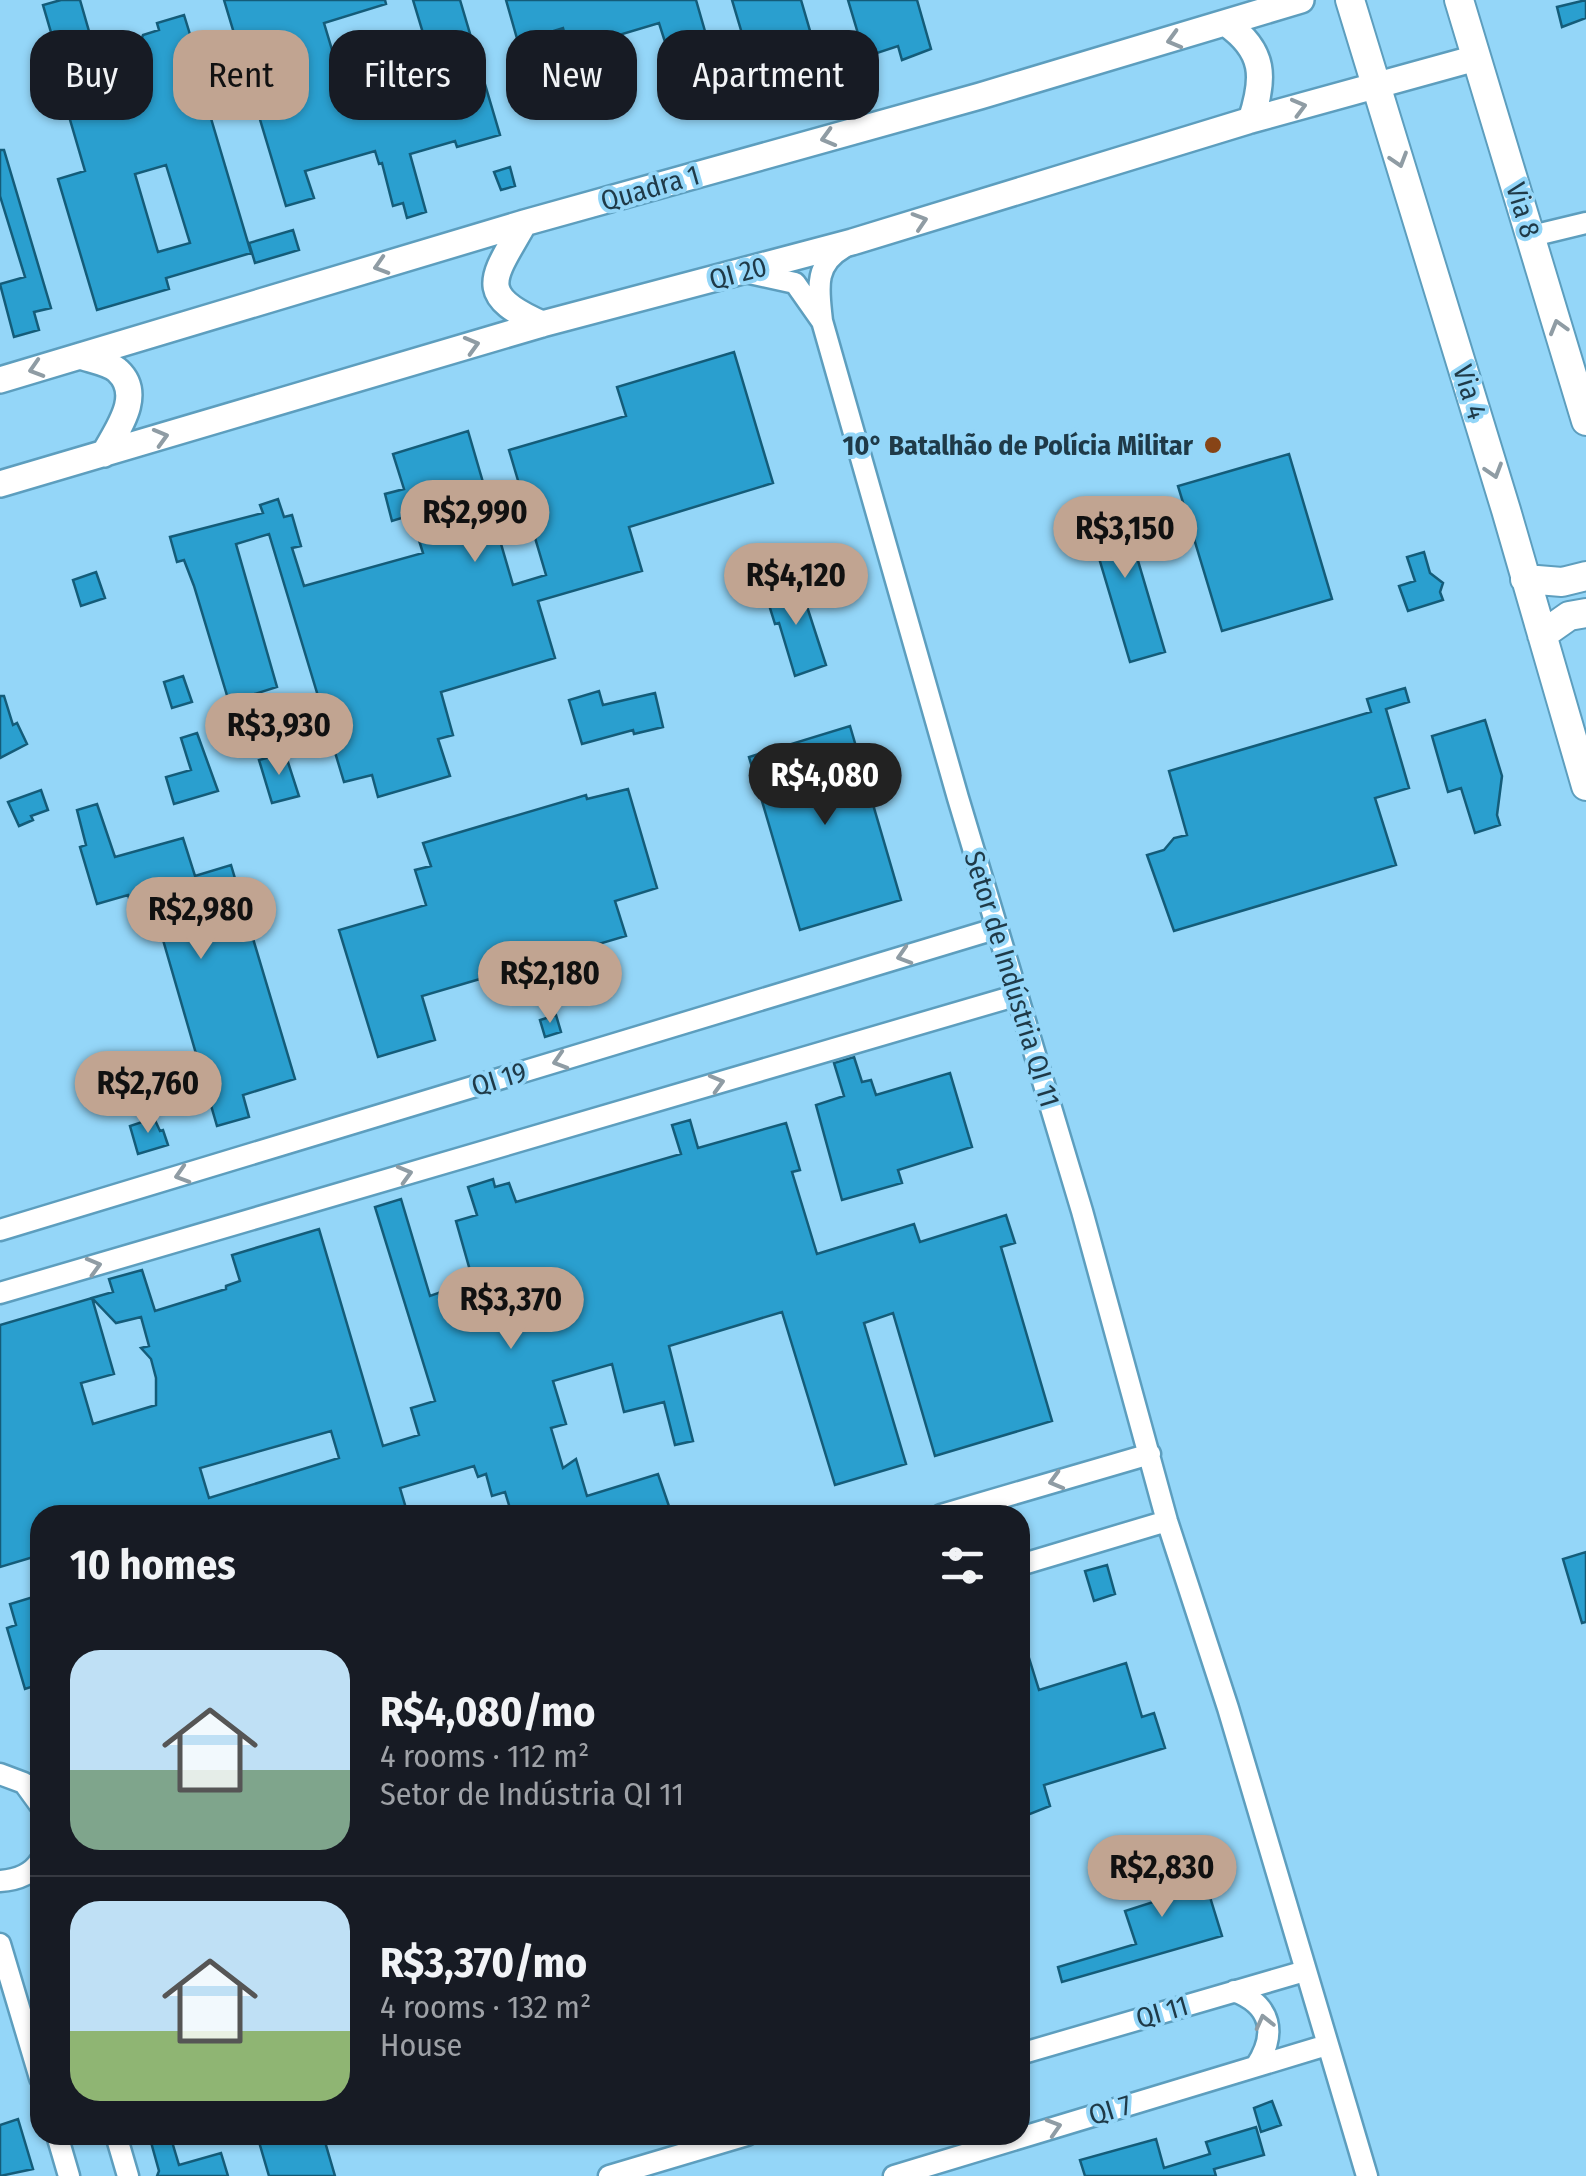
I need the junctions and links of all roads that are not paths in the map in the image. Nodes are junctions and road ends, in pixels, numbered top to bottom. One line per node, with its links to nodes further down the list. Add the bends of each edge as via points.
1 (1301, 0): 4 (street, Quadra 1)
2 (1350, 0): 6 (main road, Via 4)
3 (1460, 0): 5 (main road, Via 8)
4 (1228, 24): 7 (street, via 1257,53 1260,92); 9 (street, Quadra 1, one-way to 9)
5 (1476, 58): 6 (street, QI 20); 10 (main road, Via 8)
6 (1376, 86): 7 (street, QI 20, one-way to 6); 21 (main road, Via 4, one-way to 21)
7 (1251, 120): 11 (street, QI 20, one-way to 7)
8 (1586, 223): 10 (street)
9 (524, 224): 14 (street, via 496,271 497,292 508,309); 15 (street, Quadra 1, one-way to 15)
10 (1532, 236): 17 (main road, Via 8, one-way to 10)
11 (852, 242): 12 (street, QI 20); 13 (street, via 822,266)
12 (742, 272): 13 (street, via 795,283); 14 (street, QI 20)
13 (822, 322): 25 (street, Setor de Indústria QI 11)
14 (542, 324): 18 (street, QI 20, one-way to 14)
15 (80, 356): 16 (street, Quadra 1, one-way to 16); 18 (street, via 118,370 130,389 127,410)
16 (0, 380)
17 (1586, 420)
18 (104, 454): 19 (street, QI 20)
19 (0, 484)
20 (1586, 576): 21 (main road)
21 (1525, 579): 23 (main road, Via 4)
22 (1586, 613): 23 (main road)
23 (1542, 635): 24 (main road, Via 4)
24 (1586, 786)
25 (998, 928): 26 (street, Setor de Indústria QI 11); 27 (street, QI 19, one-way to 27)
26 (1018, 995): 28 (street, one-way to 26); 29 (street, Setor de Indústria QI 11)
27 (0, 1230)
28 (0, 1293)
29 (1150, 1454): 30 (street, one-way to 30); 31 (street, Setor de Indústria QI 11)
30 (976, 1505)
31 (1168, 1521): 32 (street); 38 (street, Setor de Indústria QI 11)
32 (1030, 1561)
33 (1, 1769): 34 (street)
34 (30, 1780)
35 (30, 1875): 36 (street)
36 (0, 1881)
37 (0, 1944): 40 (street)
38 (1305, 1971): 39 (street, QI 11); 41 (street, Setor de Indústria QI 11)
39 (1234, 1991): 42 (street, QI 11); 43 (street, one-way to 39, via 1267,2049 1266,2015)
40 (30, 2044)
41 (1327, 2045): 43 (street, QI 7); 53 (street, Setor de Indústria QI 11)
42 (1030, 2051)
43 (1256, 2066): 44 (street, QI 7, one-way to 43)
44 (1030, 2135)
45 (60, 2145): 49 (street)
46 (119, 2145): 50 (street)
47 (713, 2145): 51 (street)
48 (996, 2145): 52 (street, QI 7, one-way to 48)
49 (69, 2176)
50 (128, 2176)
51 (608, 2176)
52 (894, 2176)
53 (1367, 2176)

